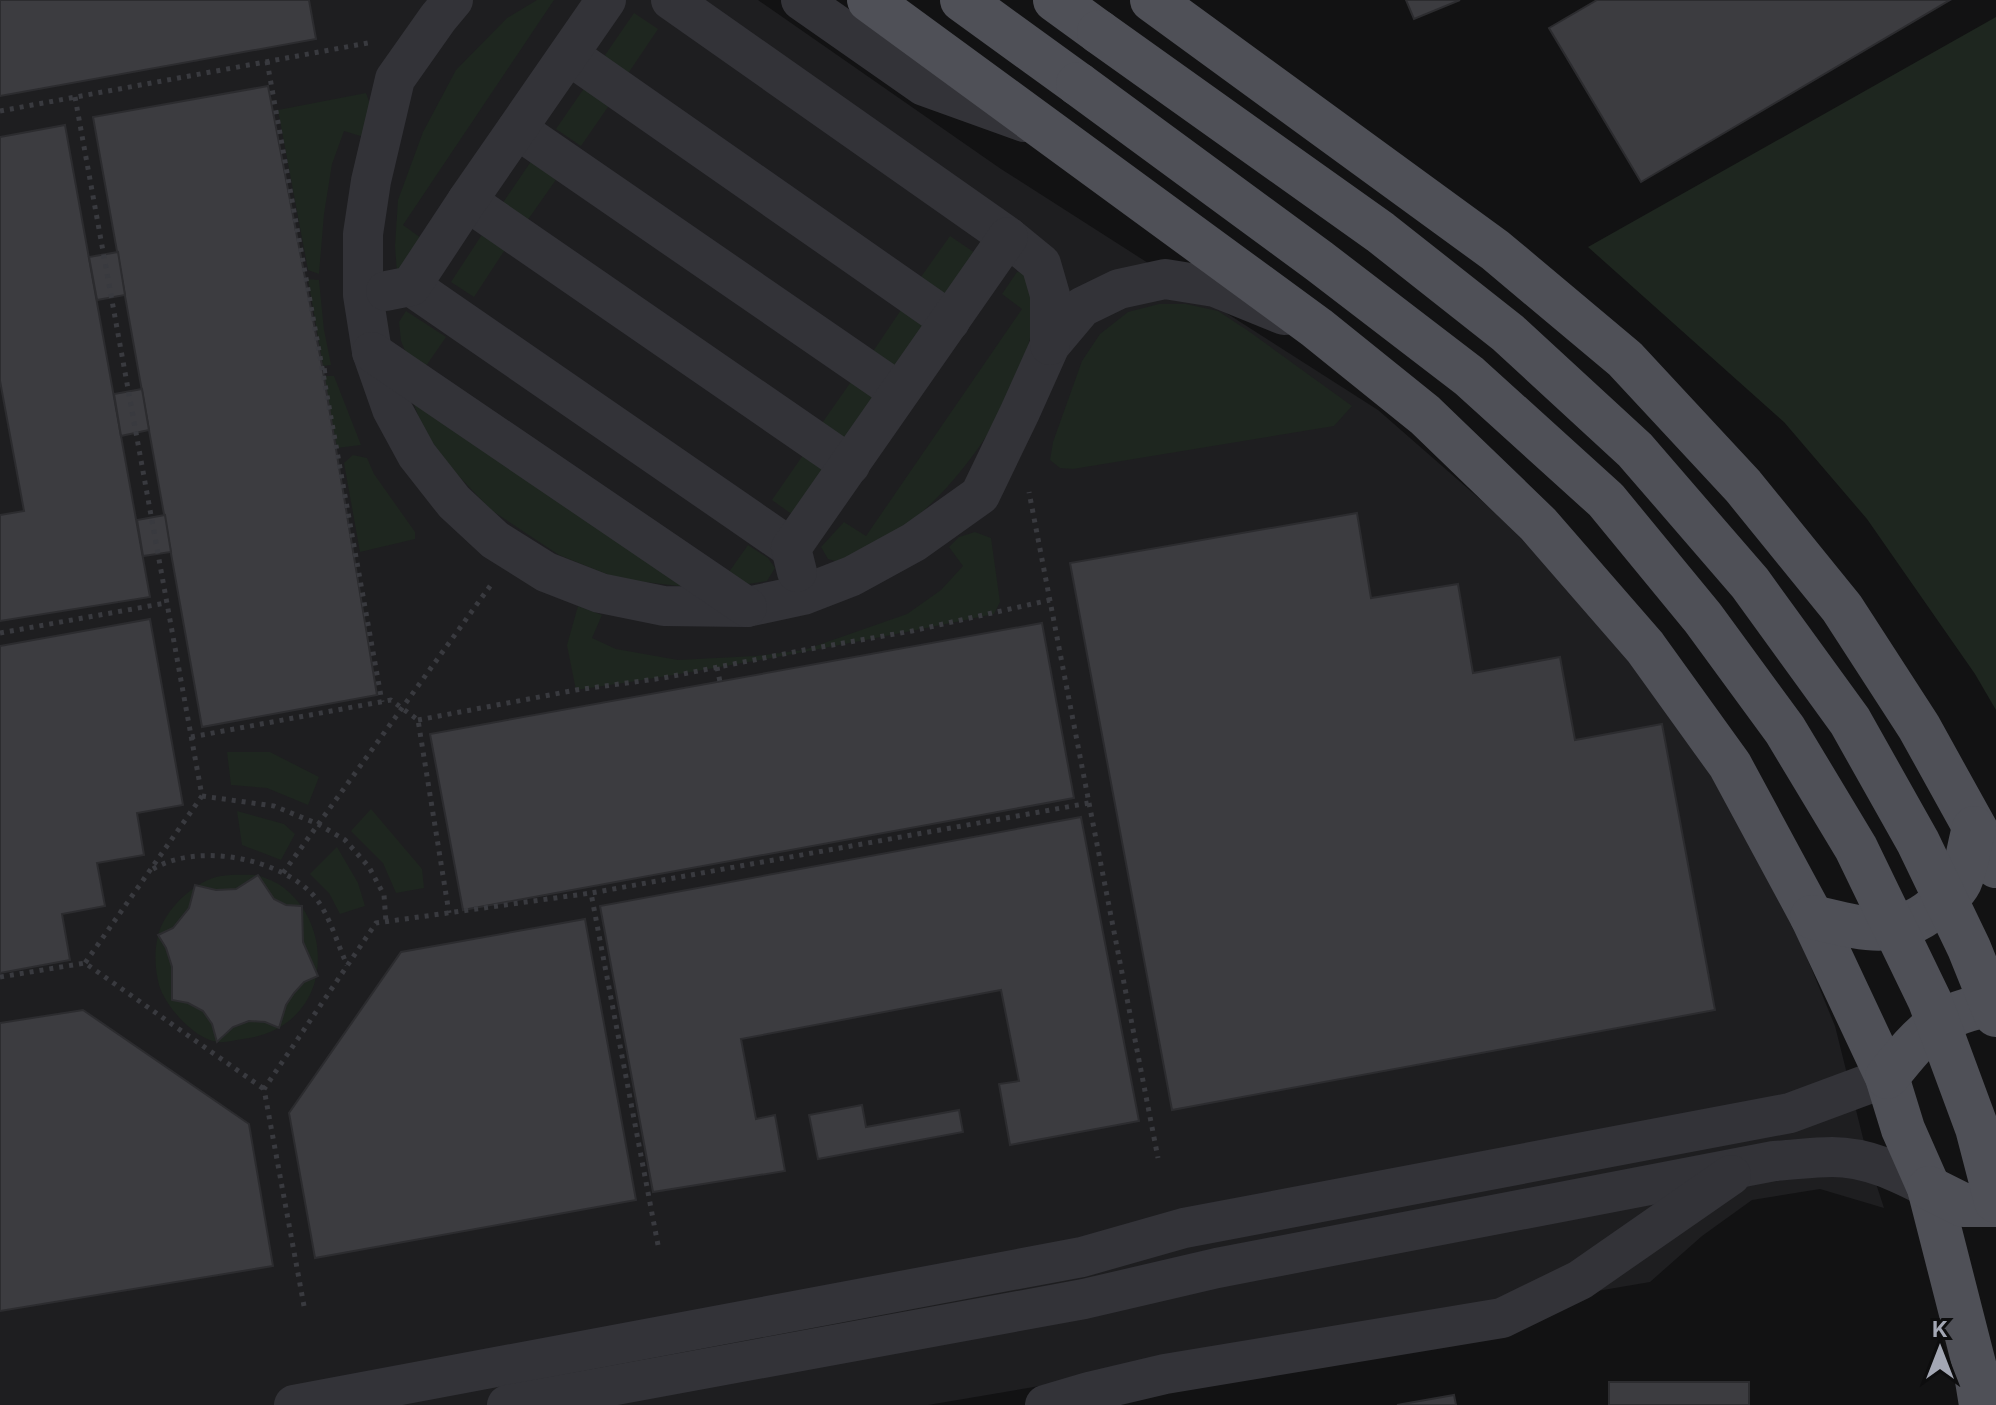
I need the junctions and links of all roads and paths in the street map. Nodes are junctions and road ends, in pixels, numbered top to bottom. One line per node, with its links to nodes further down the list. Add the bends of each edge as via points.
1 (606, 0): 10 (lane)
2 (671, 0): 17 (lane)
3 (801, 0): 15 (lane, via 924,86)
4 (869, 0): 15 (main road)
5 (962, 0): 63 (main road, bridge, via 1469,376 1606,500 1703,618 1785,730 1856,848 1930,1001 1977,1128)
6 (1055, 0): 57 (main road, bridge, via 1380,232 1508,333 1635,450 1750,583 1850,721 1918,842)
7 (1152, 0): 45 (main road, via 1495,250 1625,359 1743,486 1842,608 1919,727)
8 (452, 6): 19 (lane, via 395,79 363,234)
9 (379, 41): 11 (path)
10 (569, 55): 14 (lane); 20 (lane)
11 (267, 61): 12 (path); 25 (path)
12 (75, 97): 13 (path); 33 (path)
13 (0, 111)
14 (517, 129): 16 (lane); 26 (lane)
15 (1051, 132): 21 (main road)
16 (467, 201): 18 (lane); 27 (lane)
17 (1008, 237): 20 (lane); 22 (lane, via 1041,264 1050,295)
18 (411, 286): 19 (lane); 29 (lane)
19 (363, 295): 23 (lane)
20 (950, 321): 26 (lane)
21 (1317, 328): 22 (lane, via 1215,287 1165,279 1119,289 1082,307); 51 (main road, via 1425,415 1538,524 1645,647 1730,765)
22 (1050, 345): 31 (lane, via 980,495 914,542)
23 (372, 352): 30 (lane, via 392,409 417,455 454,502); 34 (lane)
24 (332, 370): 25 (path)
25 (323, 371): 38 (path)
26 (899, 392): 27 (lane)
27 (850, 465): 29 (lane)
28 (1029, 492): 32 (path)
29 (791, 548): 31 (lane)
30 (515, 552): 34 (lane, via 546,572 600,593 664,606); 39 (path)
31 (803, 595): 34 (lane)
32 (1050, 600): 36 (path); 43 (path)
33 (166, 603): 35 (path); 41 (path)
34 (747, 607)
35 (0, 633)
36 (717, 667): 37 (path); 40 (path)
37 (720, 682)
38 (382, 702): 39 (path, via 391,700); 41 (path)
39 (403, 708): 40 (path); 44 (path)
40 (418, 720): 50 (path)
41 (191, 737): 42 (path)
42 (202, 796): 44 (path, via 274,806); 47 (path)
43 (1089, 803): 49 (path); 60 (path)
44 (318, 824): 48 (path); 52 (path, via 345,840 369,867 384,895)
45 (1974, 828): 46 (main road); 51 (main road, via 1959,883 1923,918 1899,928 1868,930)
46 (1996, 866)
47 (149, 872): 48 (path, via 165,862 223,856); 53 (path)
48 (283, 873): 54 (path, via 323,908)
49 (591, 893): 50 (path); 64 (path)
50 (449, 913): 52 (path)
51 (1812, 917): 58 (main road)
52 (386, 922): 54 (path, via 376,923)
53 (85, 963): 55 (path); 59 (path)
54 (347, 966): 59 (path)
55 (0, 977)
56 (1996, 1004): 58 (main road, via 1943,1020 1917,1039)
57 (1996, 1015)
58 (1887, 1077): 62 (main road); 67 (lane, via 1790,1113 1184,1228 1082,1257)
59 (264, 1089): 65 (path)
60 (1158, 1158)
61 (1742, 1168): 62 (lane, via 1833,1157 1869,1162); 68 (lane, via 1217,1268 1084,1299); 69 (lane, via 1580,1280 1502,1318 1165,1374)
62 (1929, 1188): 63 (main road, via 1963,1205); 66 (main road)
63 (1996, 1203)
64 (658, 1245)
65 (304, 1306)
66 (1984, 1372)
67 (294, 1405)
68 (507, 1405)
69 (1045, 1405)

